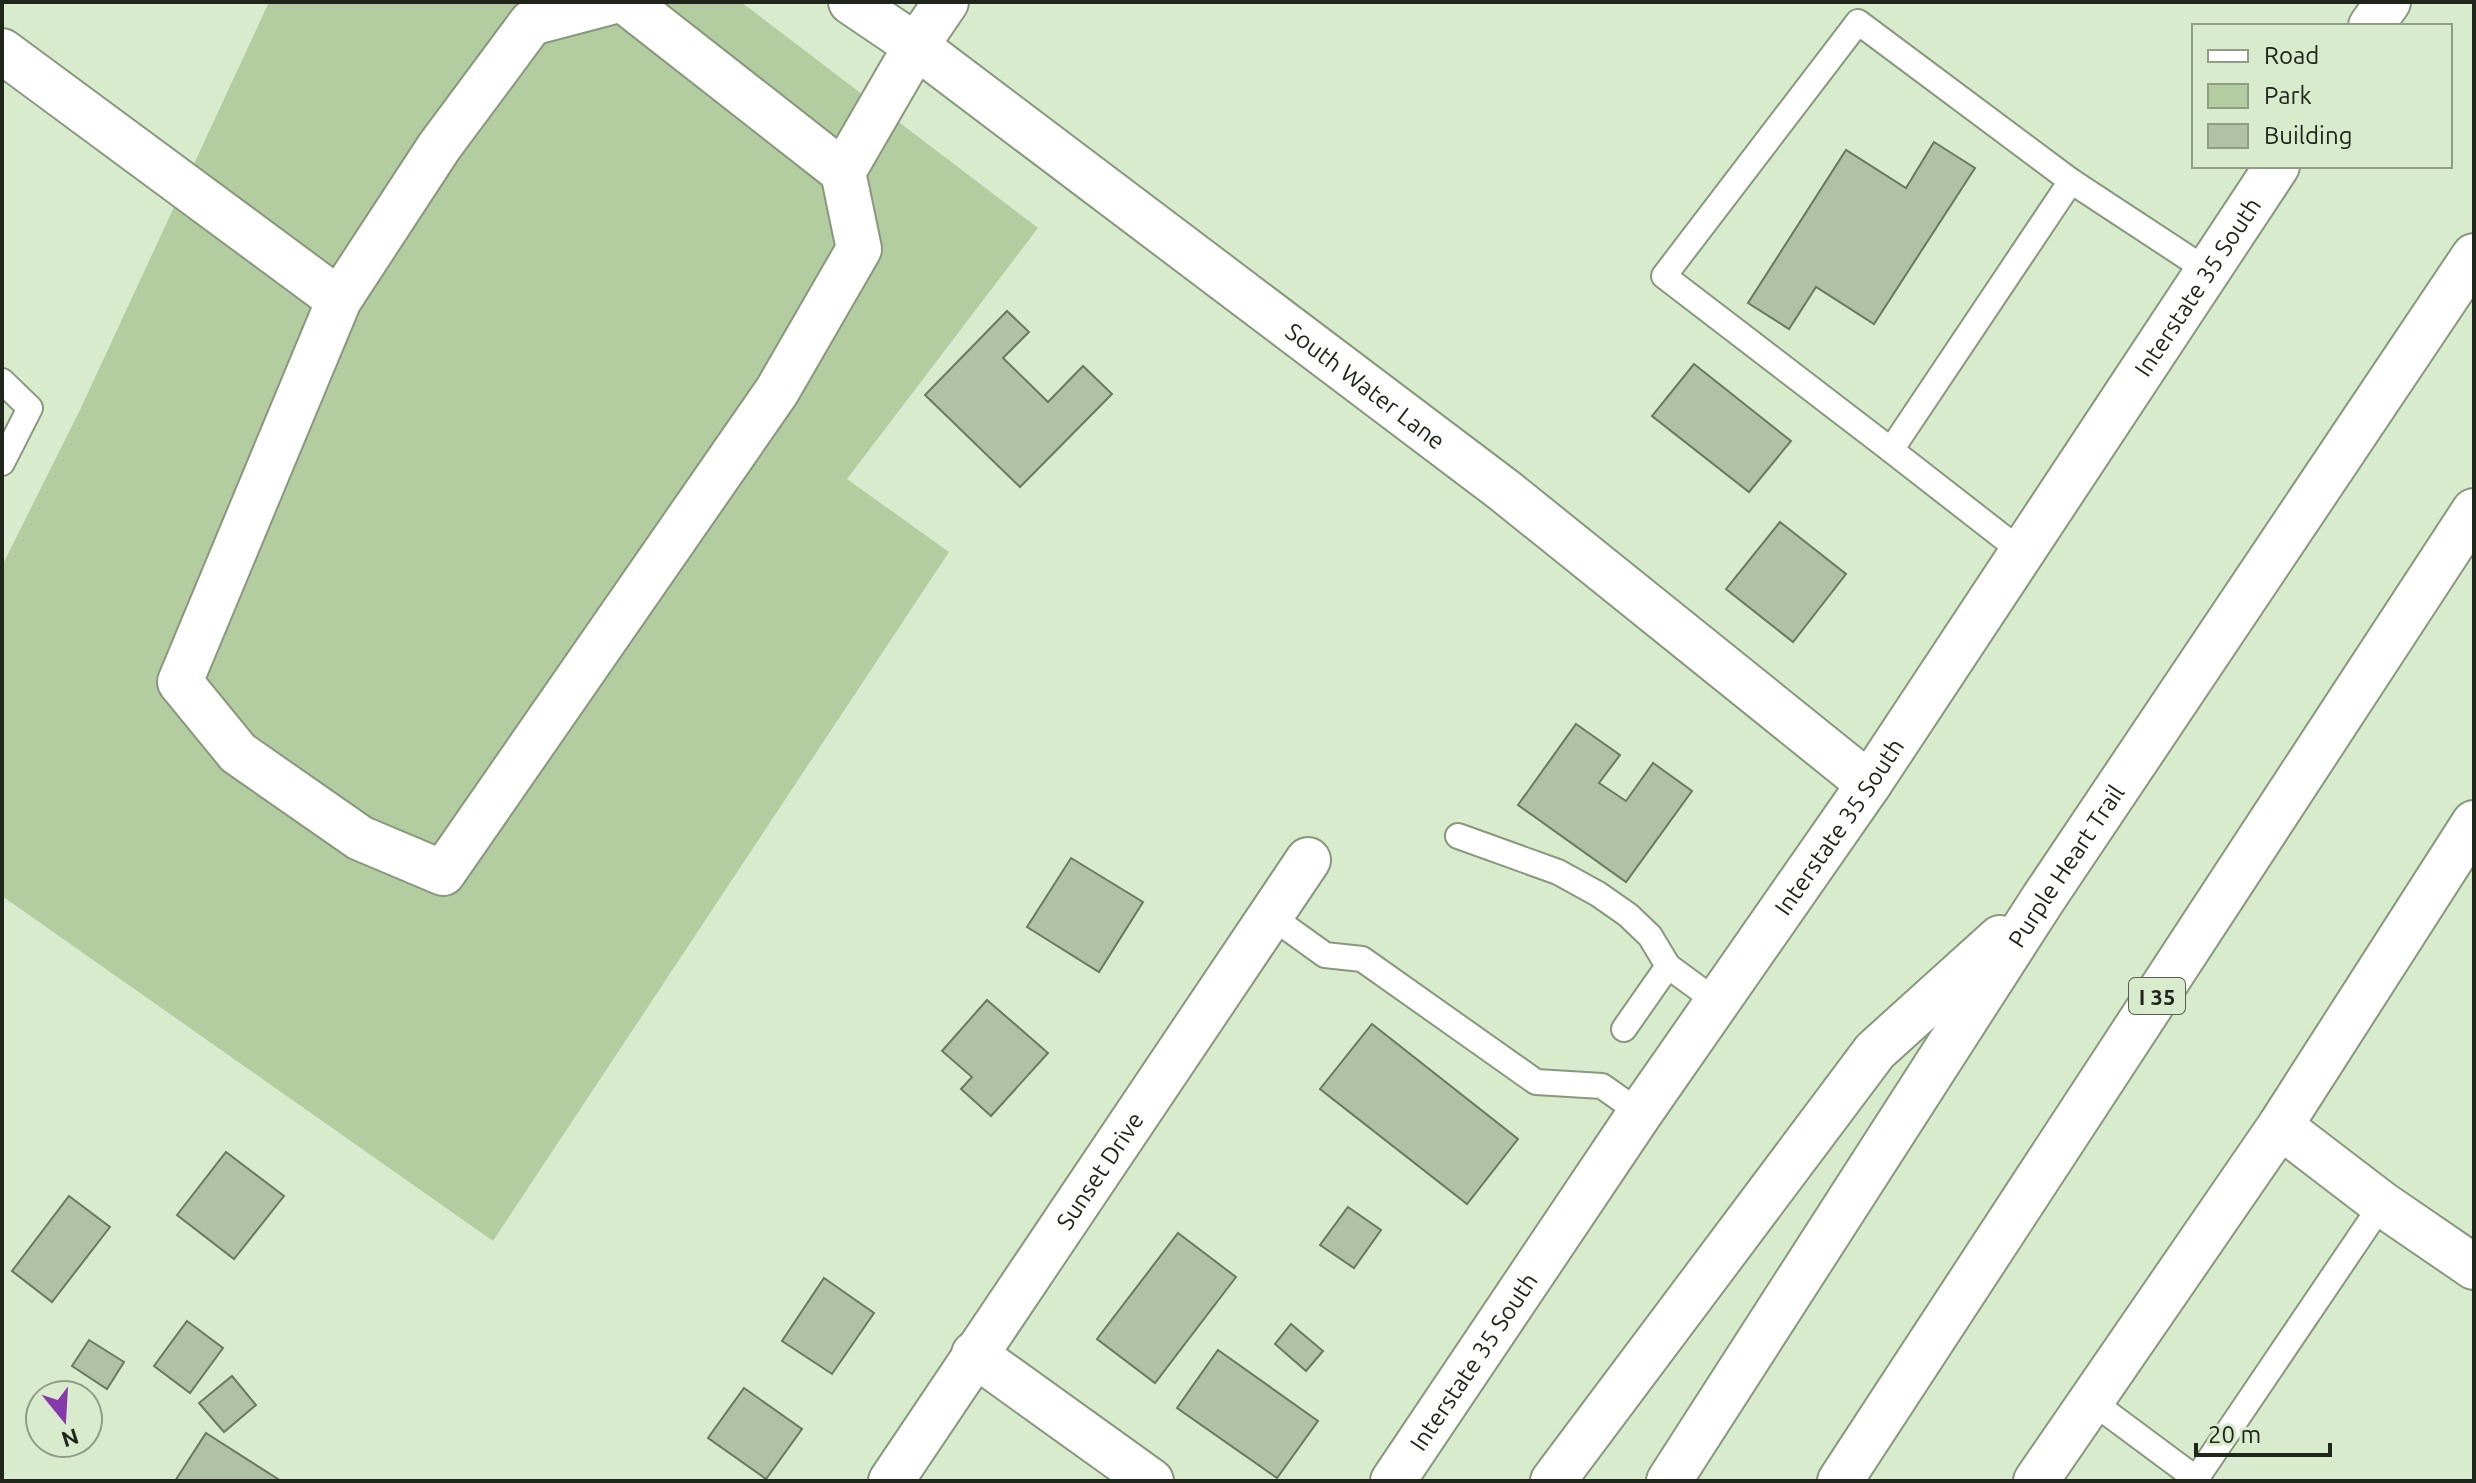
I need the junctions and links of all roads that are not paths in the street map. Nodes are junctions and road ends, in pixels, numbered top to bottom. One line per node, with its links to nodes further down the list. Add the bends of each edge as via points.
1 (611, 2): 14 (main road, via 531,23 439,147)
2 (626, 2): 10 (main road)
3 (851, 2): 7 (main road, South Water Lane)
4 (946, 2): 7 (main road)
5 (2388, 2): 6 (main road)
6 (2372, 24)
7 (916, 46): 10 (main road); 20 (main road, South Water Lane, via 1505,491)
8 (2, 51): 14 (main road)
9 (2276, 168): 13 (main road, Interstate 35 South)
10 (843, 172): 14 (main road, via 859,249 777,391 443,873 360,838 238,753 180,682)
11 (2071, 181): 13 (lane); 16 (lane); 16 (lane, via 1858,22 1664,276)
12 (2474, 256): 24 (main road, Purple Heart Trail)
13 (2208, 271): 19 (main road, Interstate 35 South)
14 (339, 300)
15 (2, 381): 17 (lane, via 30,408)
16 (1891, 450): 19 (lane)
17 (2, 463)
18 (2474, 511): 41 (main road, I 35)
19 (2022, 552): 20 (main road, Interstate 35 South)
20 (1869, 784): 27 (main road, Interstate 35 South)
21 (2474, 823): 30 (main road)
22 (1458, 836): 26 (lane, via 1558,872 1598,894 1650,936)
23 (1308, 860): 25 (main road, Sunset Drive)
24 (2043, 899): 39 (main road, via 1875,1051); 40 (main road, Purple Heart Trail)
25 (1272, 917): 29 (lane, via 1325,955 1362,959 1536,1082 1602,1086); 33 (main road, Sunset Drive)
26 (1668, 966): 27 (lane); 28 (lane)
27 (1717, 1002): 29 (main road, Interstate 35 South)
28 (1624, 1029)
29 (1640, 1113): 38 (main road, Interstate 35 South)
30 (2280, 1126): 31 (main road); 34 (main road)
31 (2382, 1204): 32 (main road); 35 (lane)
32 (2474, 1267)
33 (974, 1354): 36 (main road, Sunset Drive); 37 (main road)
34 (2090, 1400): 35 (lane); 42 (main road)
35 (2198, 1480)
36 (891, 1481)
37 (1151, 1481)
38 (1393, 1481)
39 (1553, 1481)
40 (1669, 1481)
41 (1840, 1481)
42 (2036, 1481)

